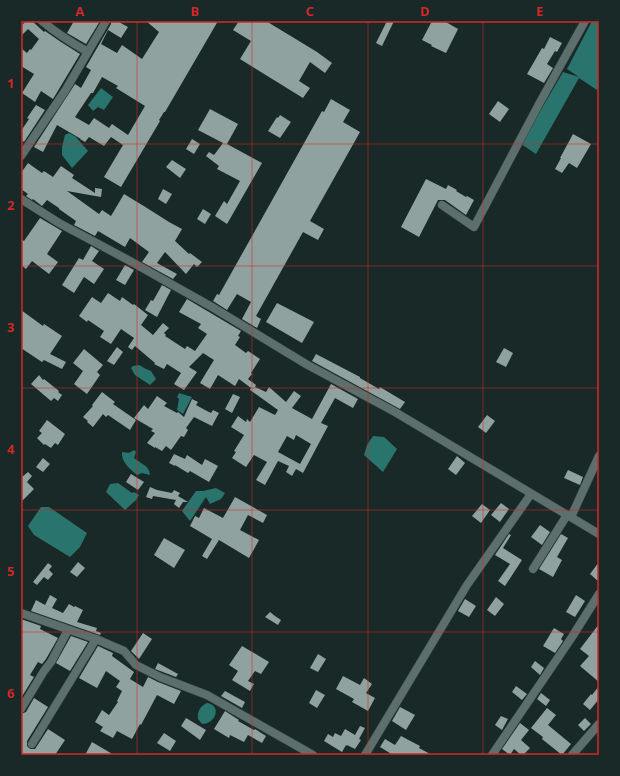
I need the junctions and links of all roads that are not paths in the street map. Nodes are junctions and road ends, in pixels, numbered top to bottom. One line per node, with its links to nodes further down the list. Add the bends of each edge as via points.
1 (42, 21): 4 (street)
2 (106, 21): 4 (street)
3 (585, 21): 7 (street, via 474,227)
4 (88, 52): 5 (street)
5 (21, 156)
6 (21, 199): 9 (street, via 59,223 212,307 306,364 395,412)
7 (442, 205)
8 (599, 456): 10 (street)
9 (531, 494): 10 (street); 21 (street, via 467,585)
10 (569, 516): 11 (street); 12 (street)
11 (599, 534)
12 (533, 569)
13 (599, 594): 22 (street)
14 (21, 613): 15 (street)
15 (68, 630): 16 (street); 17 (street)
16 (96, 639): 19 (street); 20 (street, via 124,651 136,665 207,695)
17 (21, 709)
18 (599, 724): 23 (street)
19 (32, 744)
20 (313, 755)
21 (365, 755)
22 (492, 755)
23 (572, 755)

